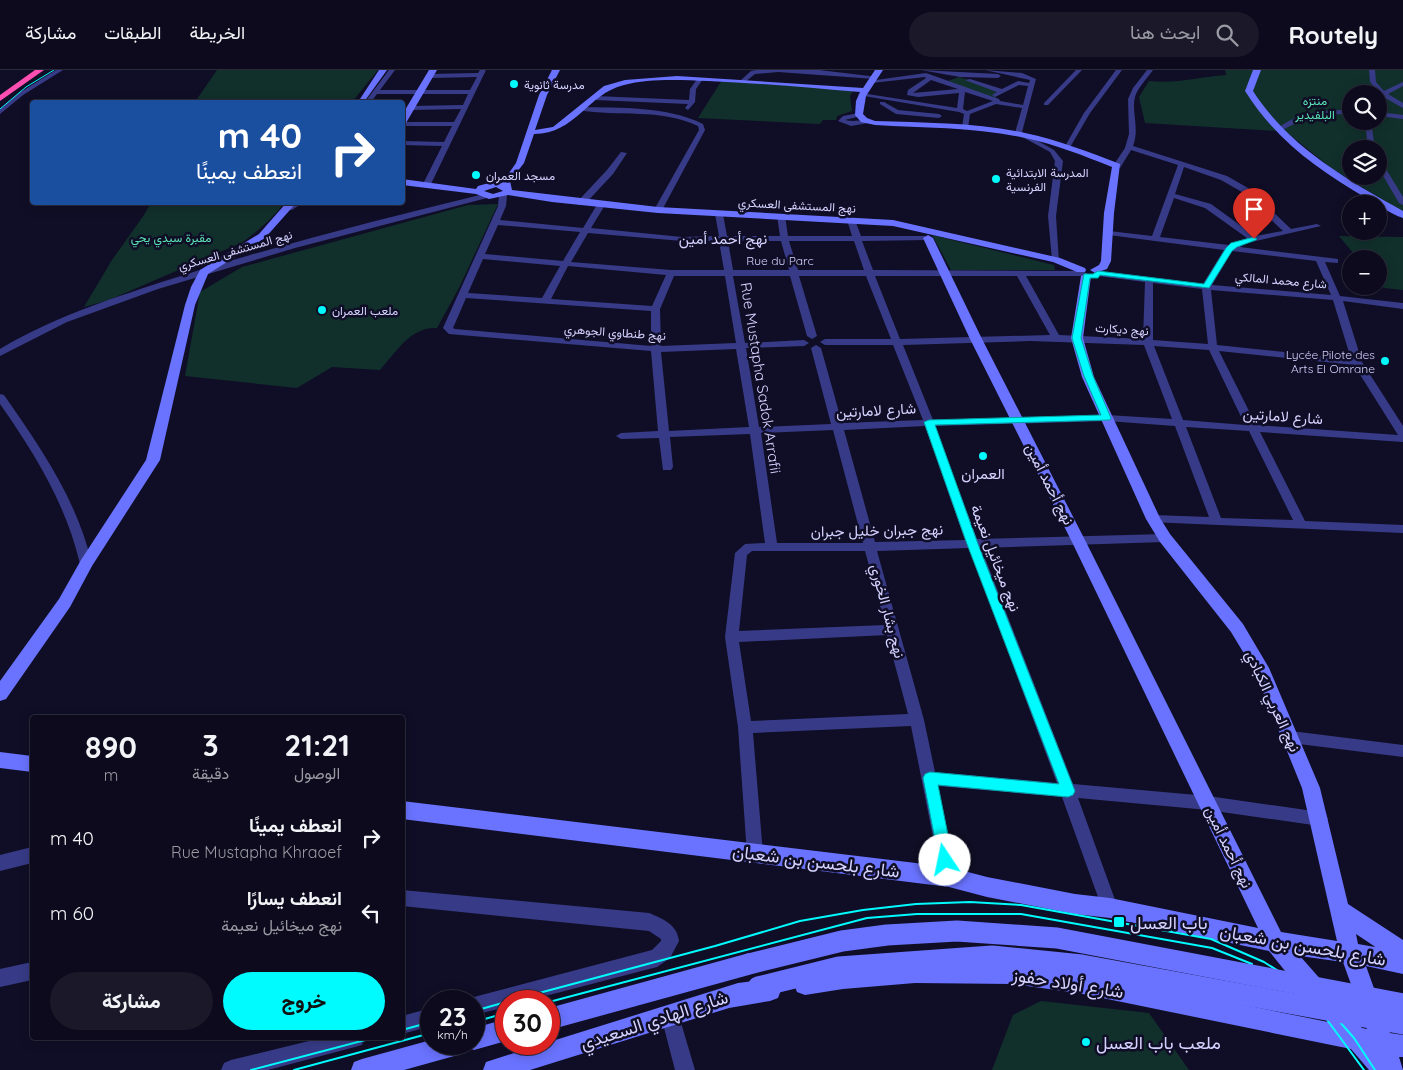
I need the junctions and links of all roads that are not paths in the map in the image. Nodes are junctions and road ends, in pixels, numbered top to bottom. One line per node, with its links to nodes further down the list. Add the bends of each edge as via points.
1 (31, 70): 35 (highway)
2 (40, 70): 45 (highway)
3 (60, 70): 62 (street, via 21,94)
4 (383, 70): 47 (street)
5 (392, 70): 36 (street)
6 (556, 70): 75 (street, via 543,95)
7 (662, 70): 22 (street)
8 (988, 70): 15 (street)
9 (1079, 70): 54 (street)
10 (1119, 70): 79 (street, via 1087,113)
11 (1150, 70): 80 (street, via 1131,99 1134,135)
12 (1257, 70): 74 (street, via 1249,91)
13 (1372, 70): 31 (street)
14 (762, 71): 21 (street, via 811,71); 26 (street, via 750,73)
15 (1009, 71): 30 (street, via 1032,78)
16 (432, 73): 17 (street); 37 (street)
17 (482, 73): 38 (street)
18 (927, 74): 19 (street); 20 (street); 27 (street); 28 (street)
19 (911, 76): 23 (street); 28 (street)
20 (959, 76): 25 (street); 27 (street); 34 (street)
21 (874, 77): 23 (street); 32 (street); 39 (street)
22 (677, 78): 24 (street); 44 (street, via 619,83)
23 (893, 78): 41 (street)
24 (700, 79): 26 (street); 51 (street, via 693,89)
25 (1014, 79)
26 (743, 81): 39 (street)
27 (944, 82): 33 (street)
28 (919, 84): 41 (street); 42 (street)
29 (1403, 84): 43 (street)
30 (1032, 85): 34 (street, via 1018,83); 58 (street)
31 (1375, 85)
32 (885, 87)
33 (962, 90): 42 (street); 50 (street); 61 (street)
34 (1001, 91): 50 (street, via 995,96)
35 (0, 92)
36 (375, 92): 37 (street); 48 (street)
37 (421, 92): 38 (street); 59 (street)
38 (472, 92): 57 (street)
39 (863, 92): 49 (street); 55 (street)
40 (892, 92): 41 (street)
41 (910, 92): 42 (street)
42 (934, 93): 61 (street)
43 (1387, 94)
44 (595, 98): 51 (street); 60 (street)
45 (0, 99)
46 (1387, 99): 56 (street)
47 (362, 100)
48 (369, 100)
49 (890, 100): 52 (street); 53 (street)
50 (996, 101): 58 (street); 61 (street)
51 (692, 102): 66 (street)
52 (882, 103): 55 (street); 63 (street)
53 (906, 103): 61 (street); 63 (street)
54 (1046, 104)
55 (858, 106): 69 (street)
56 (1403, 106)
57 (464, 107): 59 (street); 71 (street)
58 (1025, 107): 76 (street, via 1018,133)
59 (411, 108): 68 (street)
60 (581, 109): 66 (street); 75 (street, via 553,130)
61 (959, 111): 63 (street, via 949,116); 73 (street)
62 (0, 112)
63 (899, 112): 69 (street); 72 (street)
64 (1342, 113): 74 (street, via 1308,115 1292,120)
65 (1387, 115): 67 (street)
66 (681, 118): 93 (street, via 698,123 702,130)
67 (1403, 118)
68 (405, 119)
69 (865, 119): 72 (street)
70 (405, 124): 71 (street)
71 (456, 124): 78 (street)
72 (902, 125): 73 (street, via 948,123)
73 (965, 128): 76 (street)
74 (1279, 130): 94 (street, via 1331,172)
75 (531, 132): 87 (street, via 520,163 506,181)
76 (1021, 135): 79 (street); 111 (street, via 1052,151 1059,160 1052,216)
77 (405, 143): 78 (street)
78 (446, 144): 86 (street)
79 (1067, 148): 83 (street)
80 (1130, 148): 82 (street); 83 (street)
81 (623, 153): 90 (street)
82 (1182, 164): 89 (street); 101 (street, via 1237,184)
83 (1117, 166): 102 (street)
84 (1387, 181): 94 (street)
85 (405, 182): 86 (street, نهج المستشفى العسكري)
86 (426, 186): 88 (street, نهج المستشفى العسكري)
87 (505, 191): 88 (street, نهج المستشفى العسكري); 90 (street, نهج المستشفى العسكري); 98 (street)
88 (481, 194): 115 (street, نهج المستشفى العسكري)
89 (1171, 195): 107 (street); 108 (street, via 1208,206)
90 (581, 203): 92 (street, نهج المستشفى العسكري)
91 (291, 205): 115 (street, via 262,236)
92 (601, 205): 93 (street, نهج المستشفى العسكري); 100 (street)
93 (658, 210): 95 (street, نهج المستشفى العسكري)
94 (1401, 210)
95 (719, 214): 96 (street, نهج المستشفى العسكري); 103 (street, Rue Mustapha Sadok Arrafii)
96 (781, 216): 97 (street, نهج المستشفى العسكري); 104 (street, نهج بشار الخوري)
97 (851, 220): 105 (street, نهج ميخائيل نعيمة); 111 (street, نهج المستشفى العسكري, via 908,225)
98 (495, 222): 100 (street, نهج أحمد أمين); 110 (street)
99 (1317, 226): 101 (street)
100 (586, 230): 103 (street, نهج أحمد أمين, via 682,239); 114 (street)
101 (1288, 231): 108 (street)
102 (1109, 233): 107 (street); 119 (street, via 1105,264)
103 (722, 238): 104 (street, نهج أحمد أمين); 121 (street, Rue Mustapha Sadok Arrafii)
104 (784, 238): 105 (street, نهج أحمد أمين); 116 (street, نهج بشار الخوري)
105 (858, 238): 106 (street, نهج أحمد أمين); 117 (street, نهج ميخائيل نعيمة)
106 (928, 238): 118 (street, نهج أحمد أمين)
107 (1156, 239): 109 (street)
108 (1254, 239): 109 (street)
109 (1229, 249): 112 (street); 124 (street)
110 (479, 256): 114 (street, Rue du Parc); 125 (street)
111 (1056, 260): 119 (street, نهج المستشفى العسكري)
112 (1320, 260): 113 (street); 126 (street)
113 (1335, 261)
114 (565, 264): 120 (street, Rue du Parc); 127 (street)
115 (204, 272): 139 (street, نهج المستشفى العسكري, via 75,314); 163 (street, via 190,305 153,460)
116 (795, 272): 117 (street, Rue du Parc); 121 (street, Rue du Parc); 133 (street, نهج بشار الخوري)
117 (869, 272): 118 (street, Rue du Parc); 134 (street, نهج ميخائيل نعيمة)
118 (946, 272): 122 (street, Rue du Parc); 132 (street, نهج أحمد أمين)
119 (1088, 272): 122 (street, Rue du Parc); 123 (street, شارع محمد المالكي); 131 (street, نهج العربي الكبادي)
120 (671, 273): 121 (street, Rue du Parc); 129 (street)
121 (729, 273): 136 (street, Rue Mustapha Sadok Arrafii)
122 (1020, 273): 130 (street)
123 (1149, 279): 124 (street, شارع محمد المالكي); 135 (street)
124 (1206, 287): 126 (street, شارع محمد المالكي); 138 (street)
125 (461, 295): 127 (street); 137 (street, نهج طنطاوي الجوهري, via 448,328 455,333)
126 (1337, 298): 128 (street, شارع محمد المالكي); 140 (street)
127 (545, 301): 129 (street)
128 (1403, 306)
129 (655, 309): 137 (street)
130 (1056, 338): 131 (street, نهج ديكارت); 132 (street, نهج ديكارت)
131 (1076, 338): 135 (street, نهج ديكارت); 142 (street, نهج العربي الكبادي, via 1088,376)
132 (976, 339): 134 (street, نهج ديكارت); 143 (street, نهج أحمد أمين)
133 (818, 342): 134 (street, نهج ديكارت); 136 (street, نهج طنطاوي الجوهري, via 806,338 804,343); 146 (street, نهج بشار الخوري)
134 (897, 342): 144 (street, نهج ميخائيل نعيمة)
135 (1148, 343): 138 (street, نهج ديكارت); 145 (street)
136 (740, 345): 137 (street, نهج طنطاوي الجوهري); 148 (street, Rue Mustapha Sadok Arrafii)
137 (656, 349): 150 (street)
138 (1213, 349): 140 (street, نهج ديكارت); 147 (street)
139 (1, 353)
140 (1357, 362): 149 (street)
141 (0, 397): 163 (street, via 36,448 66,503)
142 (1107, 418): 143 (street, شارع لامارتين); 145 (street, شارع لامارتين); 154 (street, نهج العربي الكبادي)
143 (1018, 420): 144 (street, شارع لامارتين); 159 (street, نهج أحمد أمين)
144 (929, 422): 146 (street, شارع لامارتين); 160 (street, نهج ميخائيل نعيمة)
145 (1178, 423): 147 (street, شارع لامارتين); 155 (street)
146 (837, 428): 148 (street, شارع لامارتين); 162 (street, نهج بشار الخوري)
147 (1252, 428): 152 (street, شارع لامارتين); 156 (street)
148 (755, 432): 150 (street, شارع لامارتين); 161 (street, Rue Mustapha Sadok Arrafii)
149 (1403, 434)
150 (665, 435): 151 (street, شارع لامارتين); 153 (street)
151 (620, 436)
152 (1403, 439)
153 (667, 467)
154 (1153, 519): 155 (street); 158 (street, نهج العربي الكبادي)
155 (1217, 522): 156 (street)
156 (1301, 525): 157 (street)
157 (1403, 529)
158 (1165, 538): 159 (street, نهج جبران خليل جبران); 169 (street, نهج العربي الكبادي, via 1237,628 1261,668)
159 (1079, 542): 160 (street, نهج جبران خليل جبران); 175 (street, نهج أحمد أمين)
160 (973, 544): 162 (street, نهج جبران خليل جبران); 174 (street, نهج ميخائيل نعيمة)
161 (772, 547): 162 (street, نهج جبران خليل جبران); 165 (street, نهج جبران خليل جبران, via 749,547 741,553)
162 (870, 547): 164 (street, نهج بشار الخوري)
163 (86, 564): 166 (street, via 65,603)
164 (893, 630): 165 (street); 167 (street, نهج بشار الخوري)
165 (732, 637): 168 (street)
166 (0, 694)
167 (917, 720): 168 (street); 173 (street, نهج بشار الخوري)
168 (745, 727): 178 (street)
169 (1291, 737): 170 (street); 177 (street, نهج العربي الكبادي)
170 (1403, 751)
171 (0, 760): 172 (street)
172 (30, 764)
173 (930, 778): 174 (street); 181 (street, نهج بشار الخوري)
174 (1068, 791): 175 (street); 183 (street, نهج ميخائيل نعيمة)
175 (1208, 803): 177 (street); 185 (street, نهج أحمد أمين)
176 (405, 810): 178 (street, شارع بلحسن بن شعبان)
177 (1320, 819): 184 (street, نهج العربي الكبادي)
178 (755, 854): 181 (street, شارع بلحسن بن شعبان)
179 (30, 856): 180 (street)
180 (0, 863)
181 (948, 877): 183 (street, شارع بلحسن بن شعبان, via 1075,904)
182 (405, 898): 193 (street, via 649,922 668,931 670,938 665,952 657,958)
183 (1110, 908): 185 (street, شارع بلحسن بن شعبان)
184 (1340, 910): 186 (street); 187 (street, نهج العربي الكبادي)
185 (1275, 942): 187 (street, شارع بلحسن بن شعبان); 200 (street, نهج أحمد أمين)
186 (1403, 951)
187 (1350, 953): 188 (street, شارع بلحسن بن شعبان); 202 (street, نهج العربي الكبادي)
188 (1403, 964)
189 (30, 971): 190 (street)
190 (0, 978)
191 (758, 987): 192 (street, شارع الهادي السعيدي); 199 (street, شارع أولاد حفوز, bridge, via 839,968 992,956 1082,965)
192 (729, 997): 196 (street, شارع الهادي السعيدي); 200 (street, شارع أولاد حفوز, via 843,978 915,972 1012,973 1078,982)
193 (485, 1003)
194 (1403, 1004): 195 (street, شارع الهادي السعيدي, bridge, via 1056,938 957,931 842,941)
195 (560, 1016)
196 (670, 1016): 206 (street, شارع الهادي السعيدي); 207 (street)
197 (420, 1020): 198 (street)
198 (405, 1024)
199 (1403, 1024)
200 (1358, 1039): 202 (street, شارع أولاد حفوز); 208 (street, نهج أحمد أمين)
201 (347, 1040): 204 (street)
202 (1393, 1044): 209 (street, نهج العربي الكبادي)
203 (420, 1054): 205 (street)
204 (231, 1070)
205 (362, 1070)
206 (494, 1070)
207 (685, 1070)
208 (1384, 1070)
209 (1393, 1070)

